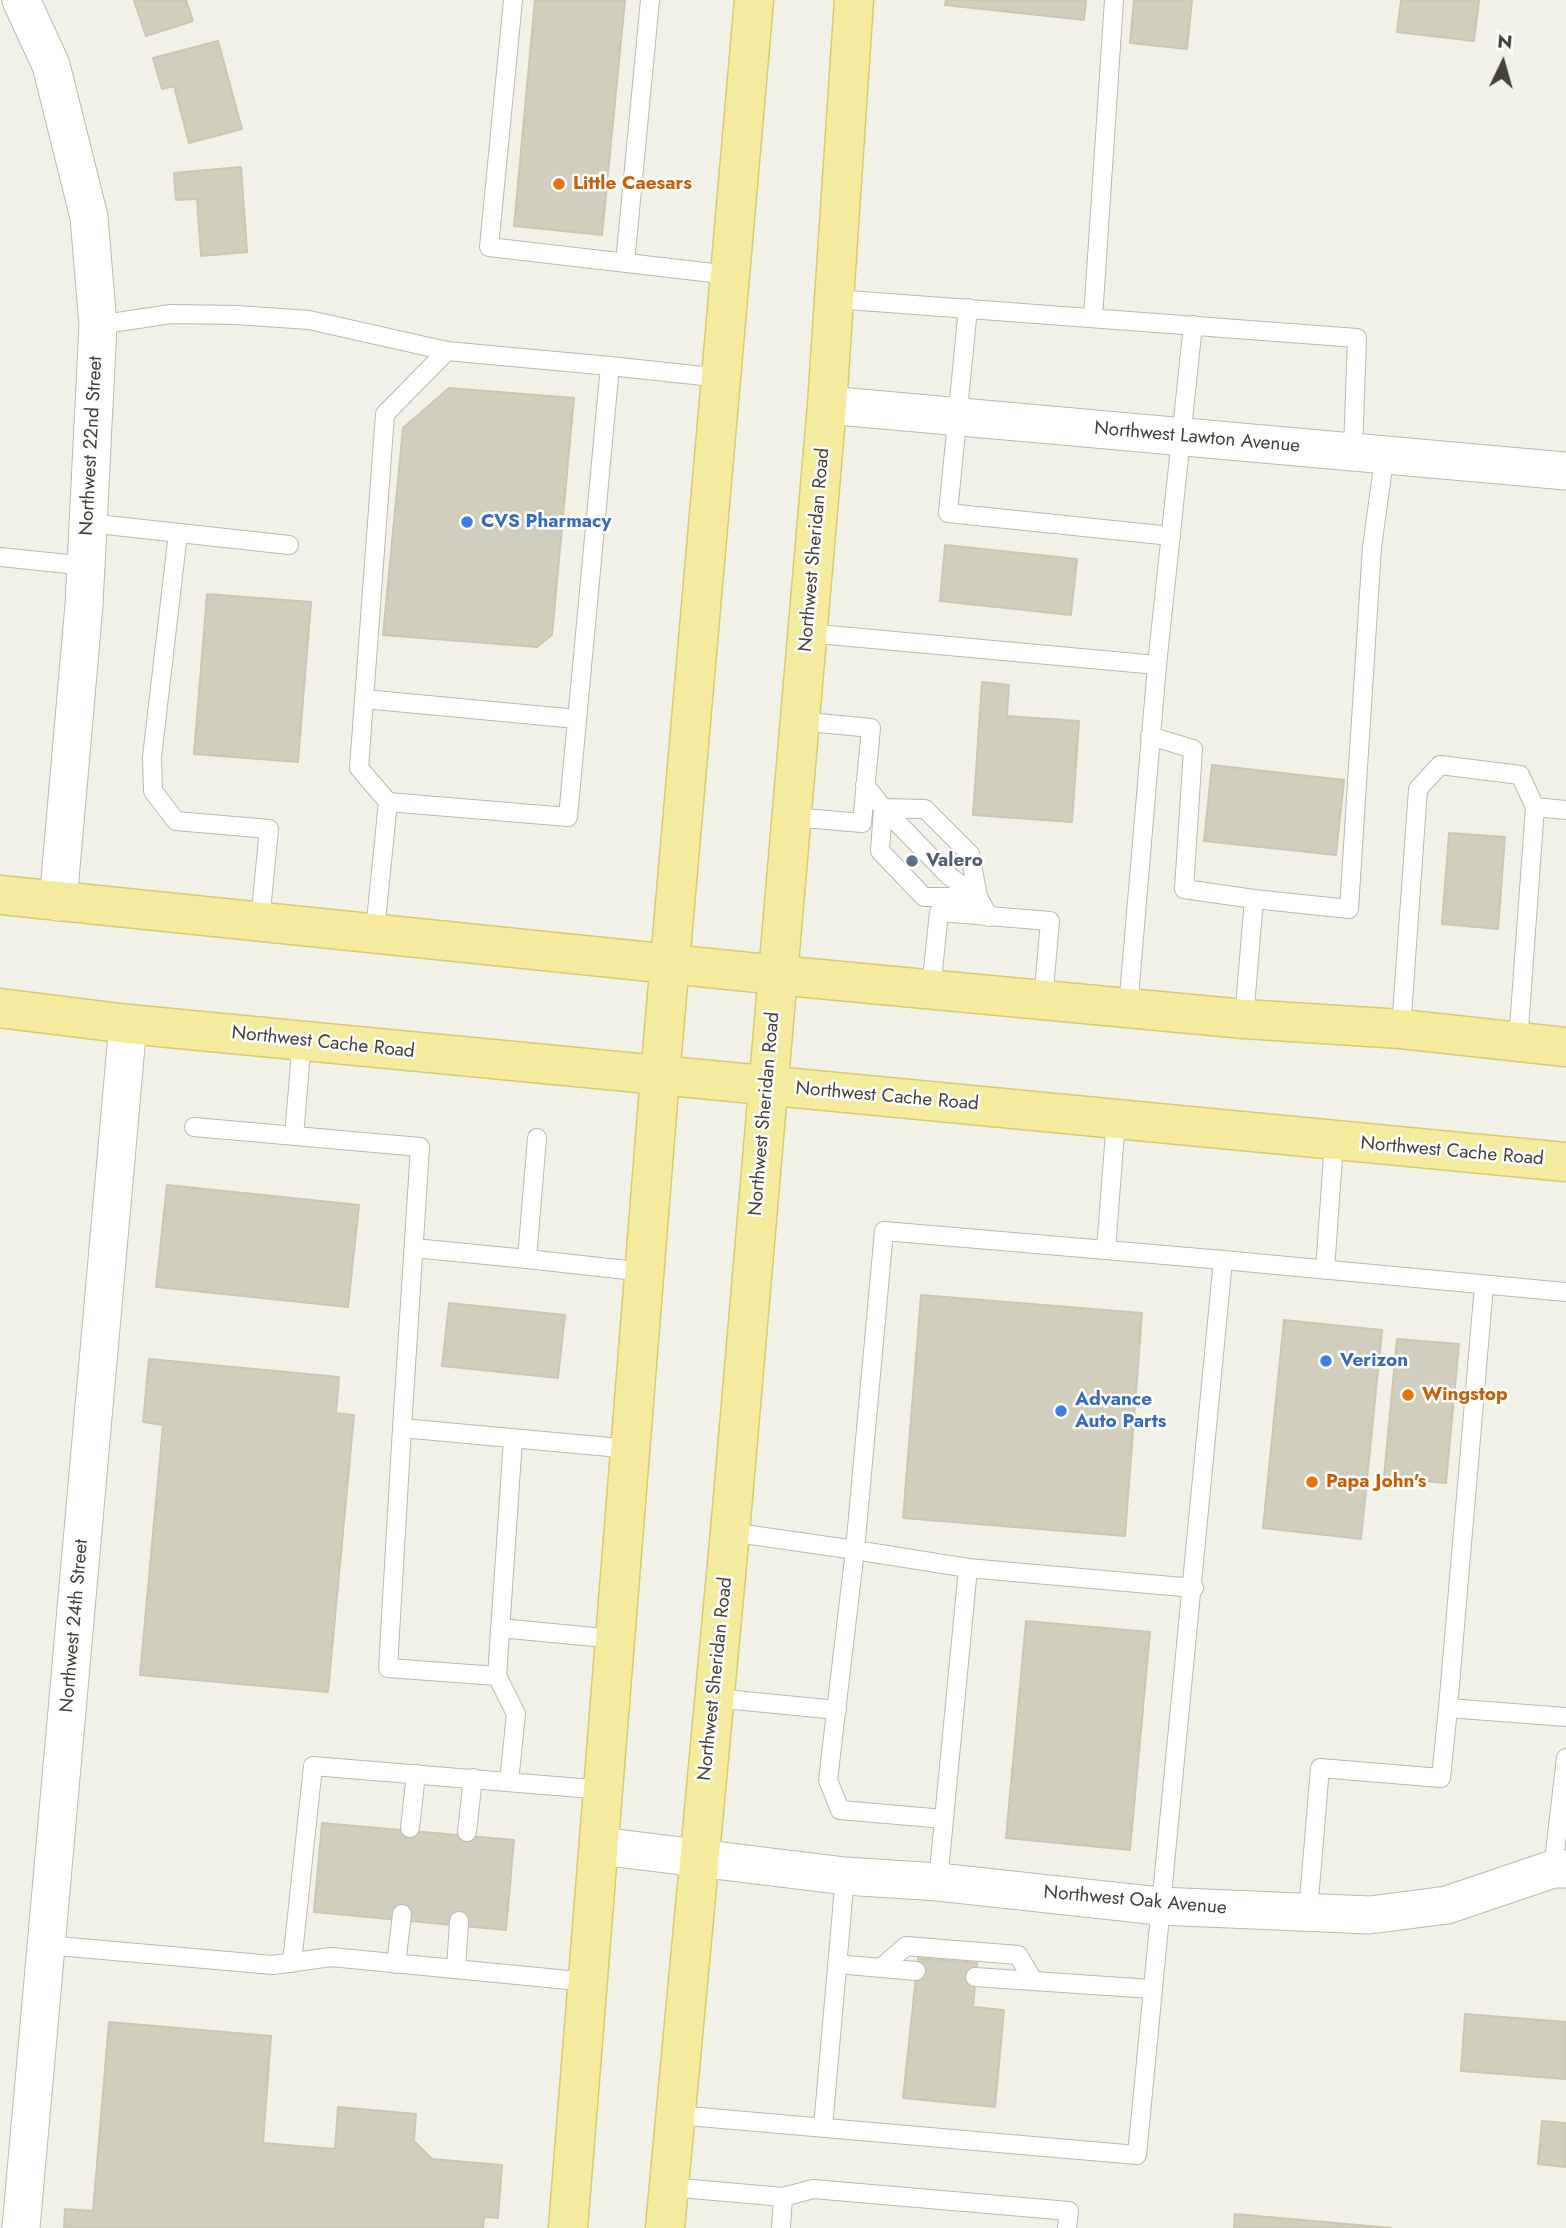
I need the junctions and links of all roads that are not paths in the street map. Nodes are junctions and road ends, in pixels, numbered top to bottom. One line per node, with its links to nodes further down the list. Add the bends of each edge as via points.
1 (21, 0): 12 (street, Northwest 22nd Street, via 51,65 89,217)
2 (513, 0): 7 (lane, via 489,247)
3 (650, 0): 7 (lane)
4 (754, 0): 8 (main road)
5 (854, 0): 9 (main road, Northwest Sheridan Road)
6 (1114, 0): 11 (lane)
7 (625, 263): 8 (lane)
8 (730, 275): 16 (main road)
9 (835, 299): 10 (lane); 17 (main road, Northwest Sheridan Road)
10 (968, 308): 11 (lane); 18 (lane)
11 (1093, 318): 13 (lane)
12 (98, 326): 14 (lane, via 171,314 236,314 309,320); 22 (street, Northwest 22nd Street)
13 (1193, 326): 19 (lane); 20 (lane, via 1357,338)
14 (447, 351): 15 (lane); 30 (lane, via 385,414)
15 (610, 366): 16 (lane); 31 (lane)
16 (722, 378): 47 (main road)
17 (827, 405): 18 (street, Northwest Lawton Avenue); 28 (main road, Northwest Sheridan Road)
18 (959, 417): 19 (street, Northwest Lawton Avenue); 24 (lane, via 948,513)
19 (1182, 438): 20 (street, Northwest Lawton Avenue); 24 (lane)
20 (1369, 452): 21 (street, Northwest Lawton Avenue); 42 (lane, via 1372,547 1349,909)
21 (1566, 471)
22 (88, 523): 23 (lane); 27 (street, Northwest 22nd Street)
23 (178, 533): 25 (lane); 45 (lane, via 152,757 153,791 176,821 269,830)
24 (1171, 536): 29 (lane)
25 (289, 545)
26 (0, 557): 27 (lane)
27 (87, 566): 43 (street, Northwest 22nd Street)
28 (807, 633): 29 (lane); 32 (main road, Northwest Sheridan Road)
29 (1157, 664): 33 (lane)
30 (364, 699): 31 (lane); 35 (lane, via 359,768)
31 (577, 719): 35 (lane, via 568,817)
32 (799, 721): 34 (lane, via 871,728); 39 (main road, Northwest Sheridan Road)
33 (1150, 736): 42 (lane, via 1193,749 1184,889); 52 (lane)
34 (865, 785): 37 (lane); 39 (lane, via 862,823)
35 (388, 802): 46 (lane)
36 (1535, 807): 38 (lane); 55 (lane, via 1520,775 1440,765 1418,789); 57 (lane)
37 (883, 808): 41 (lane, via 949,876); 41 (lane, via 925,809 970,854); 41 (lane, via 880,851 924,897)
38 (1566, 810)
39 (792, 817): 48 (main road, Northwest Sheridan Road)
40 (0, 895): 43 (main road)
41 (978, 897): 44 (lane)
42 (1254, 899): 53 (lane)
43 (58, 902): 45 (main road)
44 (989, 917): 49 (lane, via 939,912); 50 (lane, via 1050,921)
45 (260, 921): 46 (main road)
46 (375, 931): 47 (main road)
47 (670, 964): 48 (main road); 59 (main road)
48 (778, 975): 49 (main road); 60 (main road, Northwest Sheridan Road)
49 (931, 990): 50 (main road)
50 (1043, 1000): 52 (main road)
51 (0, 1008): 54 (main road, Northwest Cache Road)
52 (1128, 1008): 53 (main road)
53 (1244, 1019): 55 (main road)
54 (128, 1024): 56 (main road, Northwest Cache Road); 106 (street, Northwest 24th Street)
55 (1401, 1029): 57 (main road)
56 (302, 1040): 59 (main road, Northwest Cache Road); 63 (lane)
57 (1518, 1042): 58 (main road)
58 (1566, 1047)
59 (660, 1076): 60 (main road, Northwest Cache Road); 72 (main road)
60 (768, 1086): 61 (main road, Northwest Cache Road); 78 (main road, Northwest Sheridan Road)
61 (1116, 1119): 65 (main road, Northwest Cache Road); 68 (lane)
62 (194, 1127): 63 (lane)
63 (294, 1136): 67 (lane, via 421,1147)
64 (537, 1138): 69 (lane)
65 (1335, 1142): 66 (main road, Northwest Cache Road); 71 (lane)
66 (1566, 1162)
67 (414, 1248): 69 (lane); 75 (lane)
68 (1106, 1250): 70 (lane); 79 (lane, via 884,1231)
69 (527, 1259): 72 (lane)
70 (1223, 1260): 71 (lane); 81 (lane)
71 (1325, 1270): 73 (lane)
72 (645, 1272): 77 (main road)
73 (1484, 1285): 74 (lane); 86 (lane)
74 (1566, 1292)
75 (402, 1428): 76 (lane); 84 (lane, via 388,1668)
76 (513, 1439): 77 (lane); 82 (lane)
77 (631, 1449): 83 (main road)
78 (730, 1532): 79 (lane); 85 (main road, Northwest Sheridan Road)
79 (855, 1550): 80 (lane); 87 (lane)
80 (968, 1568): 81 (lane); 94 (lane)
81 (1194, 1588): 102 (lane)
82 (500, 1628): 83 (lane); 84 (lane)
83 (615, 1639): 93 (main road)
84 (497, 1676): 92 (lane, via 516,1714)
85 (714, 1698): 87 (lane); 98 (main road, Northwest Sheridan Road)
86 (1448, 1708): 88 (lane); 103 (lane, via 1441,1778 1320,1768)
87 (837, 1710): 94 (lane, via 828,1780 840,1810)
88 (1566, 1717)
89 (1566, 1758): 99 (lane)
90 (416, 1774): 91 (lane); 95 (lane); 107 (lane, via 313,1766)
91 (473, 1778): 92 (lane); 96 (lane)
92 (509, 1782): 93 (lane)
93 (604, 1790): 97 (main road)
94 (944, 1819): 101 (lane)
95 (410, 1828)
96 (467, 1832)
97 (600, 1846): 98 (street, Northwest Oak Avenue); 115 (main road)
98 (698, 1858): 100 (street, Northwest Oak Avenue); 117 (main road, Northwest Sheridan Road)
99 (1560, 1869): 103 (street, Northwest Oak Avenue, via 1447,1905 1370,1915)
100 (845, 1876): 101 (street, Northwest Oak Avenue); 109 (lane)
101 (938, 1882): 102 (street, Northwest Oak Avenue)
102 (1159, 1906): 103 (street, Northwest Oak Avenue); 116 (lane)
103 (1308, 1913)
104 (402, 1914): 108 (lane)
105 (459, 1921): 111 (lane)
106 (46, 1945): 107 (lane); 121 (street, Northwest 24th Street)
107 (292, 1963): 108 (lane, via 331,1957)
108 (397, 1964): 111 (lane)
109 (837, 1965): 110 (lane); 118 (lane)
110 (881, 1968): 112 (lane); 114 (lane, via 906,1946 1018,1955)
111 (456, 1969): 115 (lane)
112 (916, 1971)
113 (975, 1977): 114 (lane)
114 (1033, 1980): 116 (lane)
115 (589, 1982): 122 (main road)
116 (1150, 1989): 118 (lane, via 1137,2155)
117 (676, 2115): 118 (lane); 119 (main road, Northwest Sheridan Road)
118 (823, 2127)
119 (669, 2187): 120 (lane); 123 (main road, Northwest Sheridan Road)
120 (783, 2197): 124 (lane); 125 (lane, via 813,2189 1069,2211)
121 (21, 2228)
122 (568, 2228)
123 (665, 2228)
124 (781, 2228)
125 (1068, 2228)

